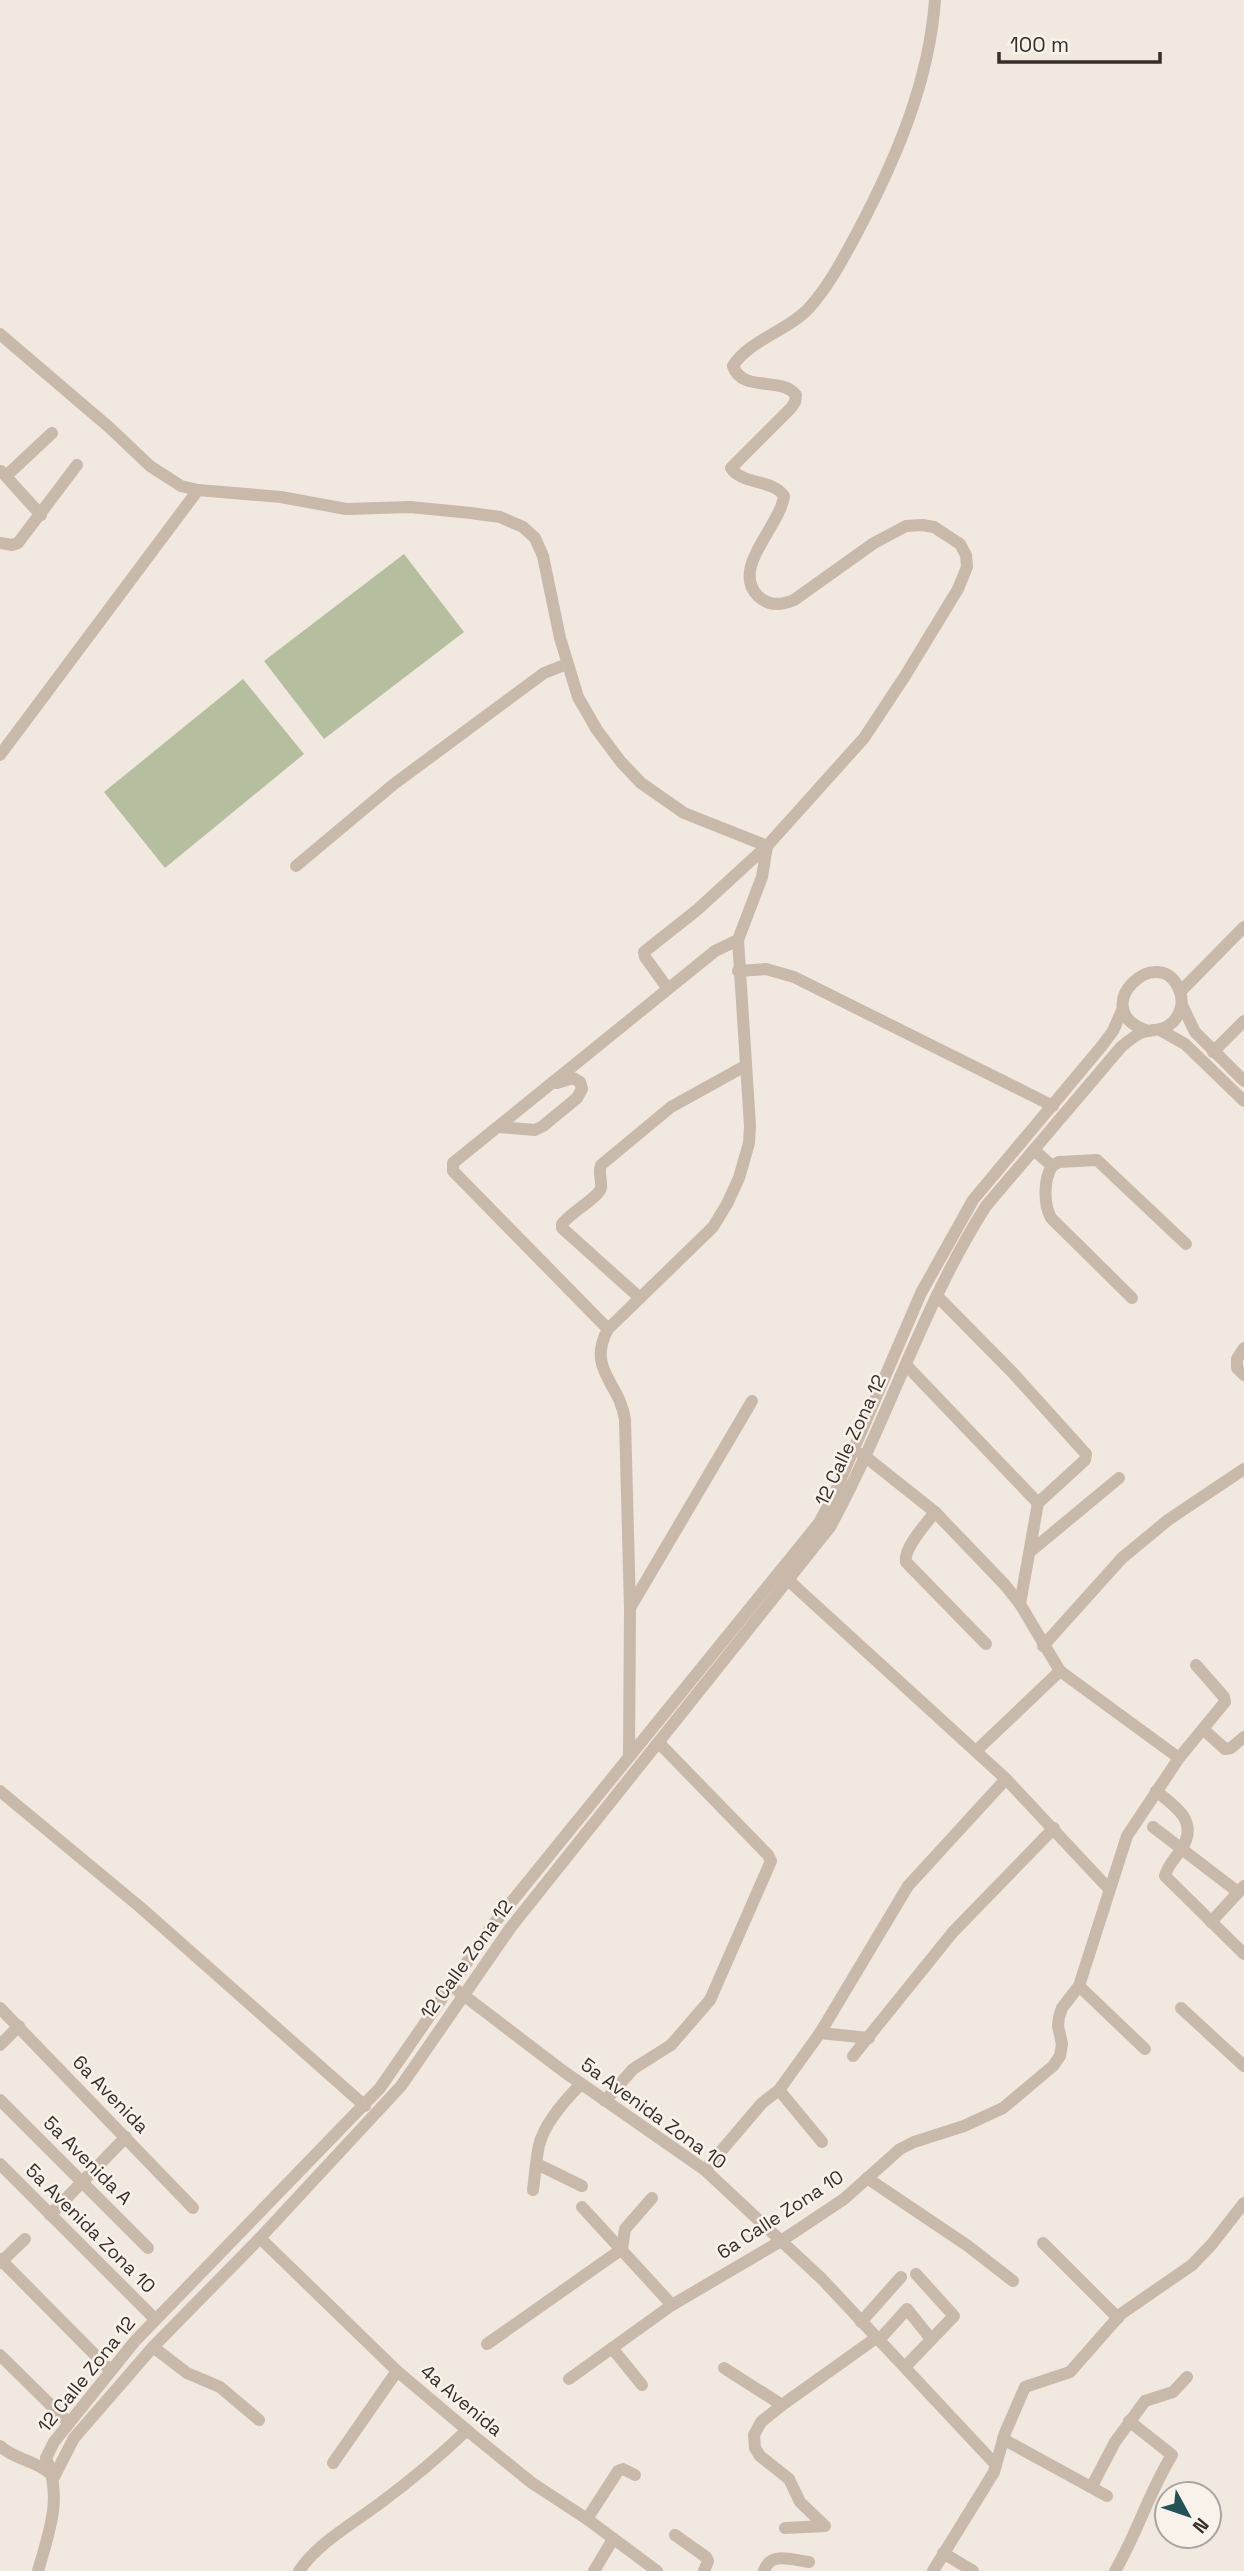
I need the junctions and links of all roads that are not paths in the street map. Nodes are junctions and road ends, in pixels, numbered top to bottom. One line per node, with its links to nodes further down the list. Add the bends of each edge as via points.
1 (935, 0): 11 (street, via 933,31 905,134 851,245 809,308 733,366 746,379 786,387 796,395 791,408 731,468 734,474 778,489 784,496 750,567 749,581 765,601 783,604 794,600 874,542 906,526 934,527 949,535 960,544 967,567 945,611 864,738)
2 (0, 334): 6 (street, via 159,472)
3 (52, 433): 5 (street)
4 (77, 465): 7 (street)
5 (5, 478): 7 (street)
6 (198, 490): 9 (street, via 281,497 346,509 430,508 517,524 535,538 543,556); 10 (street)
7 (41, 515): 8 (street, via 16,545)
8 (0, 543)
9 (567, 664): 11 (street, via 586,712 641,783 684,813); 12 (street, via 544,673 416,768)
10 (0, 755)
11 (767, 846): 14 (street, via 762,877); 16 (street, via 697,911 644,952)
12 (296, 866)
13 (1244, 927): 17 (street)
14 (738, 940): 15 (street); 16 (street, via 715,951)
15 (738, 971): 22 (street); 26 (street, via 766,969 794,977)
16 (668, 989): 24 (street)
17 (1181, 999): 18 (street, via 1170,978 1144,973 1125,990); 20 (street, via 1175,1021); 21 (street, via 1189,1024)
18 (1124, 1008): 20 (street, via 1132,1023); 26 (street, 12 Calle Zona 12, via 1108,1039)
19 (1244, 1021): 21 (street)
20 (1154, 1031): 25 (street, via 1190,1049); 28 (street, 12 Calle Zona 12, via 1121,1047)
21 (1213, 1052): 23 (street)
22 (745, 1066): 32 (street, via 749,1143 734,1191 713,1227); 32 (street, via 671,1107 601,1165 598,1194 562,1224)
23 (1244, 1081)
24 (551, 1085): 27 (street); 27 (street, via 573,1078 582,1089 535,1130)
25 (1244, 1101)
26 (1052, 1106): 39 (street, 12 Calle Zona 12, via 973,1200 921,1293)
27 (499, 1127): 34 (street, via 453,1163 453,1171)
28 (1034, 1150): 29 (street); 31 (street, 12 Calle Zona 12, via 986,1206)
29 (1052, 1166): 30 (street, via 1086,1159 1102,1163); 33 (street, via 1046,1200 1051,1217)
30 (1186, 1244)
31 (937, 1296): 36 (street, 12 Calle Zona 12); 43 (street, via 1086,1454)
32 (640, 1298): 34 (street)
33 (1132, 1298)
34 (608, 1329): 48 (street, via 600,1358 625,1420)
35 (1244, 1348): 37 (street, via 1237,1368)
36 (906, 1365): 40 (street, 12 Calle Zona 12); 43 (street)
37 (1244, 1375)
38 (752, 1401): 48 (street)
39 (853, 1450): 40 (street); 57 (street, 12 Calle Zona 12, via 819,1523)
40 (866, 1456): 44 (street); 46 (street, 12 Calle Zona 12, via 830,1527)
41 (1244, 1469): 50 (street, via 1168,1520 1122,1558)
42 (1119, 1478): 45 (street)
43 (1038, 1503): 45 (street)
44 (935, 1512): 47 (street); 49 (street, via 908,1548 905,1562)
45 (1031, 1551): 47 (street)
46 (788, 1580): 55 (street, 12 Calle Zona 12); 56 (street)
47 (1020, 1604): 50 (street)
48 (630, 1608): 57 (street)
49 (986, 1644)
50 (1043, 1646): 52 (street)
51 (1196, 1665): 53 (street, 6a Calle Zona 10, via 1225,1699)
52 (1060, 1671): 56 (street); 58 (street)
53 (1203, 1729): 54 (street, via 1225,1749); 58 (street, 6a Calle Zona 10)
54 (1244, 1737)
55 (659, 1742): 59 (street, 12 Calle Zona 12); 85 (street, via 771,1861 710,2000 671,2045 633,2069)
56 (977, 1750): 60 (street)
57 (628, 1755): 59 (street); 70 (street, 12 Calle Zona 12, via 492,1926)
58 (1179, 1758): 62 (street, 6a Calle Zona 10)
59 (641, 1766): 72 (street, 12 Calle Zona 12)
60 (1006, 1779): 64 (street); 76 (street, via 908,1886)
61 (0, 1791): 86 (street, via 140,1907)
62 (1156, 1791): 65 (street, via 1186,1817 1188,1834); 66 (street, 6a Calle Zona 10, via 1127,1836)
63 (1153, 1827): 65 (street)
64 (1054, 1828): 66 (street); 77 (street, via 953,1931)
65 (1181, 1850): 67 (street); 68 (street, via 1165,1876)
66 (1109, 1889): 71 (street, 6a Calle Zona 10)
67 (1241, 1889): 68 (street)
68 (1211, 1922): 69 (street)
69 (1244, 1954)
70 (452, 1985): 72 (street, 5a Avenida Zona 10); 86 (street, 12 Calle Zona 12)
71 (1079, 1986): 79 (street); 94 (street, 6a Calle Zona 10, via 1059,2017 1062,2044 1053,2066 1003,2108 900,2149)
72 (462, 1995): 82 (street, 5a Avenida Zona 10); 93 (street, 12 Calle Zona 12, via 401,2086)
73 (0, 2008): 75 (street, 6a Avenida)
74 (1181, 2008): 81 (street)
75 (19, 2026): 78 (street); 87 (street, 6a Avenida)
76 (820, 2033): 77 (street); 83 (street)
77 (869, 2038): 80 (street)
78 (0, 2045)
79 (1145, 2049)
80 (853, 2056)
81 (1244, 2066)
82 (581, 2084): 85 (street, 5a Avenida Zona 10); 91 (street, via 544,2133)
83 (779, 2090): 88 (street); 92 (street, via 762,2103)
84 (0, 2099): 95 (street, 5a Avenida A)
85 (605, 2101): 92 (street, 5a Avenida Zona 10)
86 (365, 2106): 90 (street, 12 Calle Zona 12)
87 (125, 2137): 95 (street); 101 (street, 6a Avenida)
88 (822, 2142)
89 (0, 2164): 102 (street, 5a Avenida Zona 10)
90 (308, 2164): 93 (street); 115 (street, 12 Calle Zona 12)
91 (537, 2164): 96 (street); 97 (street)
92 (705, 2170): 105 (street, 5a Avenida Zona 10)
93 (319, 2175): 103 (street, 12 Calle Zona 12)
94 (867, 2178): 105 (street, 6a Calle Zona 10); 112 (street)
95 (82, 2182): 102 (street); 107 (street, 5a Avenida A)
96 (582, 2186)
97 (533, 2190)
98 (652, 2199): 108 (street, via 625,2229)
99 (1244, 2203): 114 (street, via 1192,2265)
100 (582, 2207): 108 (street)
101 (193, 2208)
102 (50, 2214): 115 (street, 5a Avenida Zona 10)
103 (260, 2238): 120 (street, 12 Calle Zona 12); 126 (street, 4a Avenida)
104 (25, 2239): 109 (street)
105 (781, 2241): 113 (street, 6a Calle Zona 10); 116 (street, 5a Avenida Zona 10)
106 (1043, 2242): 114 (street)
107 (148, 2248)
108 (622, 2249): 113 (street); 119 (street)
109 (1, 2261): 125 (street)
110 (916, 2274): 118 (street, via 954,2316)
111 (901, 2277): 116 (street)
112 (1013, 2281)
113 (672, 2305): 121 (street, 6a Calle Zona 10)
114 (1118, 2318): 135 (street, via 1070,2372 1025,2388)
115 (155, 2319): 125 (street, 12 Calle Zona 12)
116 (861, 2322): 117 (street, 5a Avenida Zona 10)
117 (877, 2339): 118 (street, via 906,2309); 123 (street, 5a Avenida Zona 10); 130 (street)
118 (931, 2339): 123 (street)
119 (487, 2344)
120 (153, 2347): 131 (street, via 187,2373 220,2387); 140 (street, 12 Calle Zona 12, via 74,2438)
121 (612, 2348): 128 (street, 6a Calle Zona 10); 129 (street)
122 (0, 2355): 133 (street)
123 (905, 2367): 138 (street, 5a Avenida Zona 10)
124 (724, 2368): 130 (street)
125 (110, 2370): 133 (street, 12 Calle Zona 12)
126 (397, 2371): 134 (street, 4a Avenida); 137 (street)
127 (1187, 2377): 132 (street, via 1173,2392 1149,2398)
128 (569, 2379)
129 (642, 2385)
130 (782, 2405): 144 (street, via 756,2428 755,2448 789,2479 800,2502 825,2526)
131 (259, 2420)
132 (1129, 2421): 141 (street); 157 (street, via 1172,2455)
133 (68, 2422): 140 (street, 12 Calle Zona 12, via 46,2458)
134 (467, 2431): 143 (street, 4a Avenida); 150 (street, via 405,2485 328,2542)
135 (1003, 2439): 138 (street); 141 (street)
136 (0, 2446): 140 (street)
137 (333, 2463)
138 (996, 2465): 147 (street)
139 (635, 2475): 143 (street, via 618,2471)
140 (54, 2477): 149 (street, via 54,2513)
141 (1092, 2486): 142 (street)
142 (1107, 2496)
143 (587, 2519): 146 (street, 4a Avenida)
144 (785, 2528)
145 (675, 2535): 153 (street, via 706,2557)
146 (613, 2539): 151 (street); 152 (street, 4a Avenida)
147 (943, 2553): 155 (street); 156 (street)
148 (808, 2562): 154 (street, via 773,2558)
149 (38, 2571)
150 (299, 2571)
151 (594, 2571)
152 (657, 2571)
153 (704, 2571)
154 (764, 2571)
155 (933, 2571)
156 (973, 2571)
157 (1115, 2571)

